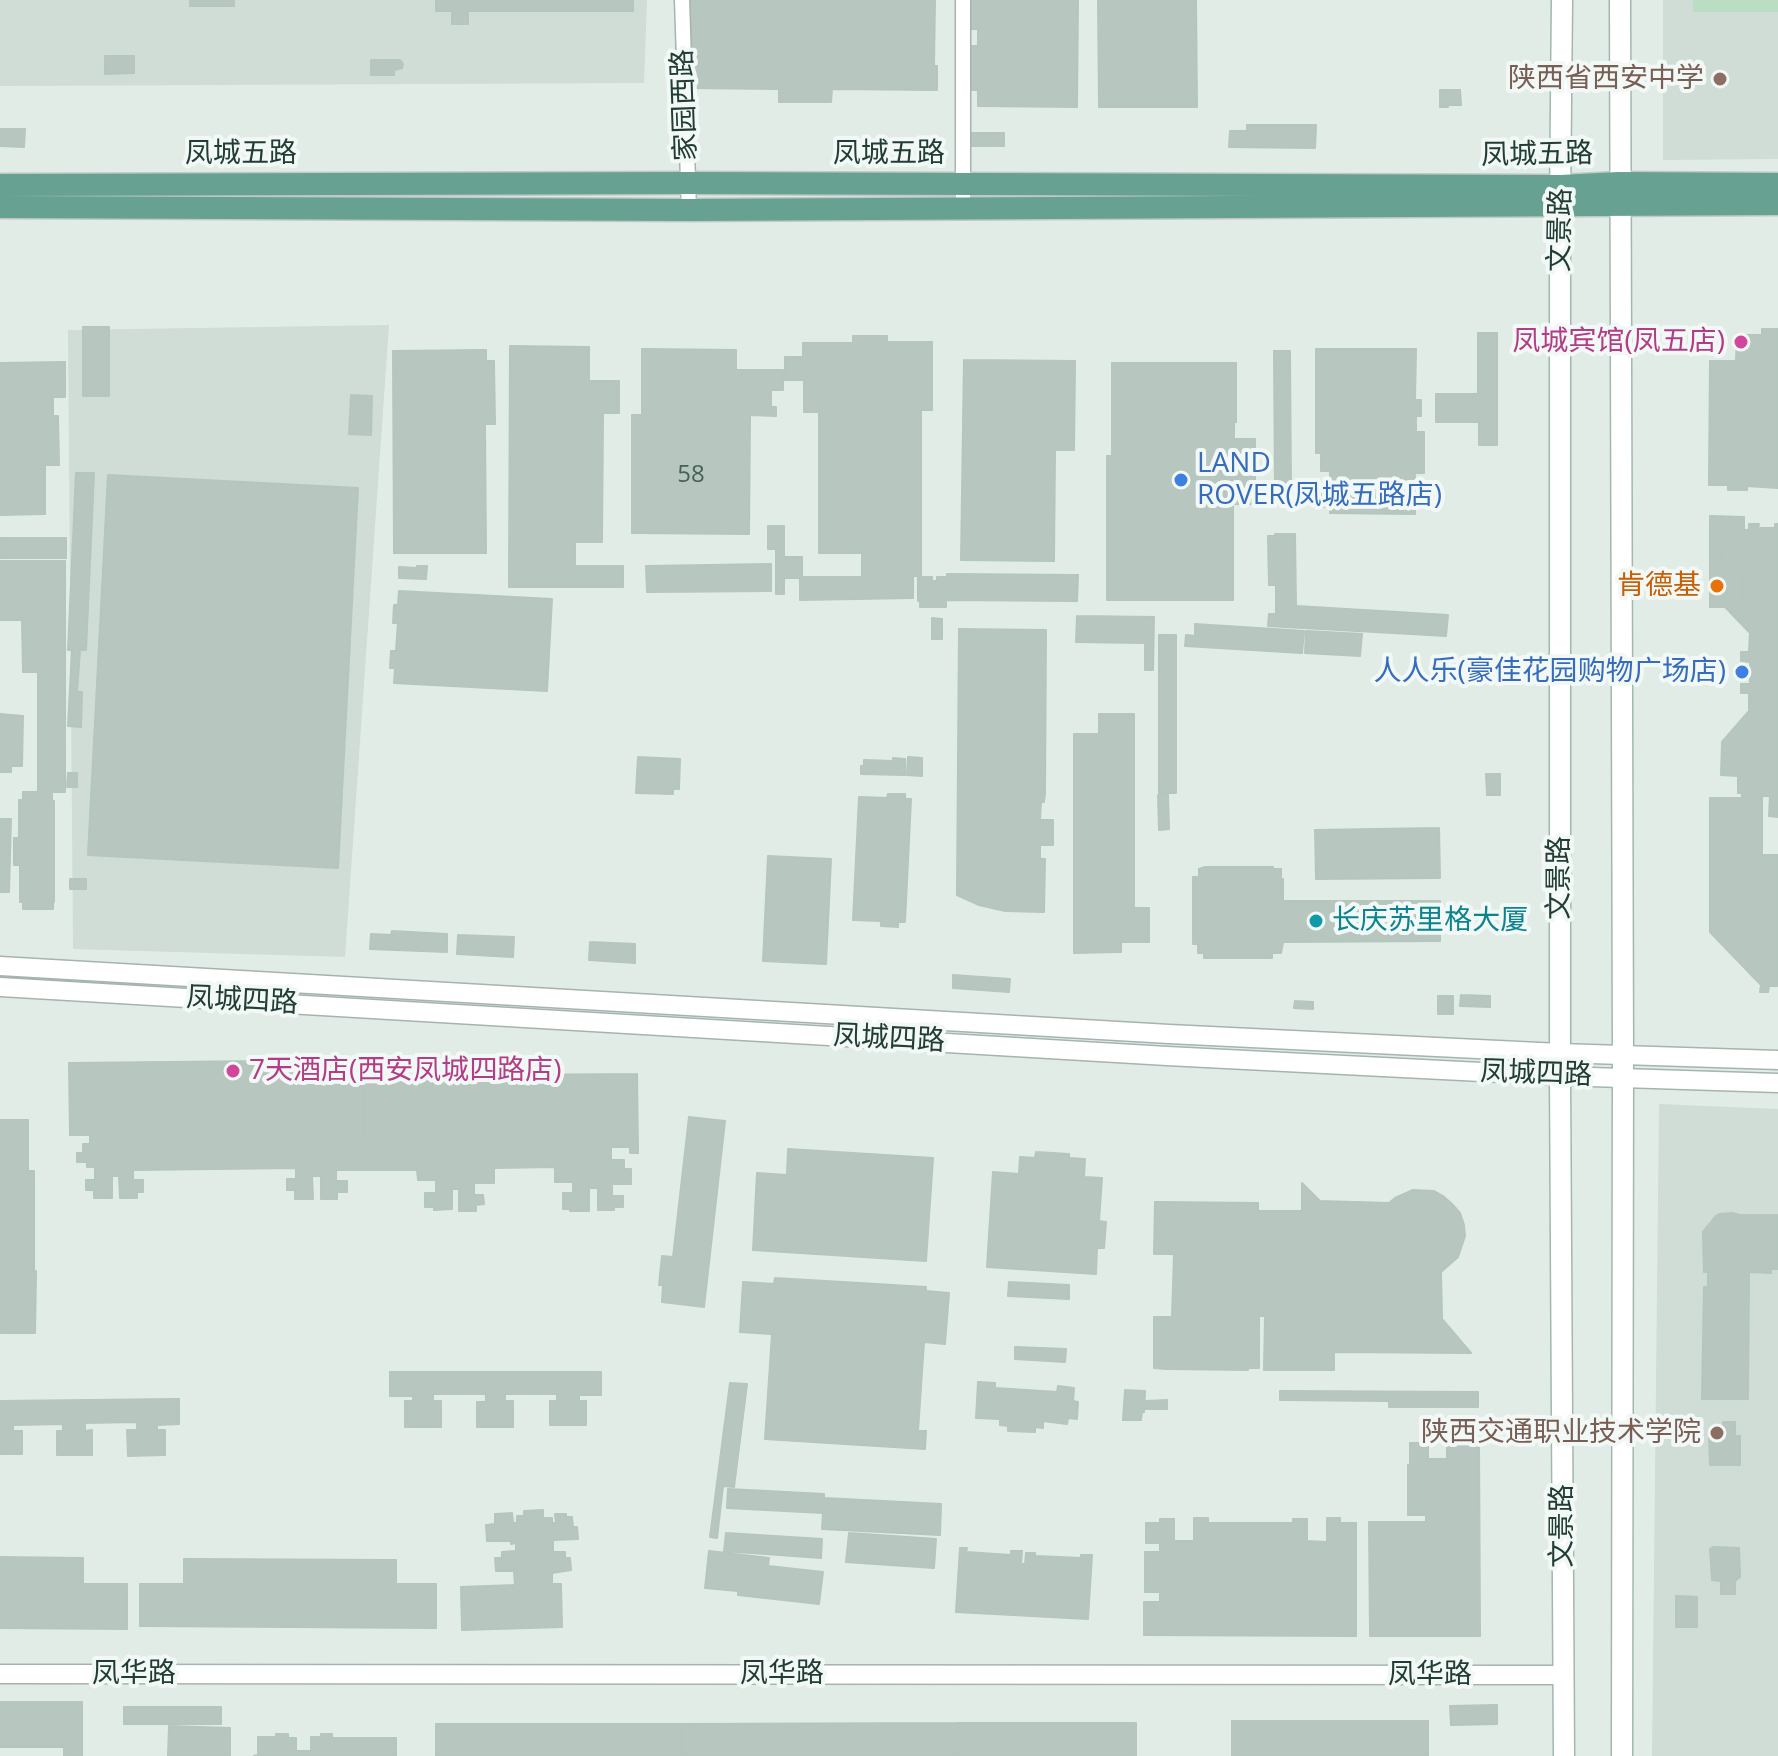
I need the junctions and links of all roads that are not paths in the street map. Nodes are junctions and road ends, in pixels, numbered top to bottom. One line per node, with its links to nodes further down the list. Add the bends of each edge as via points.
1 (682, 0): 5 (street, 家园西路)
2 (963, 0): 8 (street)
3 (1562, 0): 10 (main road, 文景路)
4 (1620, 0): 9 (main road, 文景路)
5 (688, 183): 7 (main road, 凤城五路); 8 (main road, 凤城五路); 14 (street, 家园西路)
6 (1778, 184): 9 (main road, 凤城五路)
7 (0, 185)
8 (962, 185): 10 (main road, 凤城五路); 13 (street)
9 (1620, 194): 10 (main road, 凤城五路); 11 (main road, 凤城五路); 18 (main road, 文景路)
10 (1560, 196): 13 (main road, 凤城五路); 17 (main road, 文景路)
11 (1778, 204)
12 (0, 207): 14 (main road, 凤城五路)
13 (963, 207): 14 (main road, 凤城五路)
14 (689, 210)
15 (0, 966): 17 (street, 凤城四路)
16 (0, 987): 20 (street, 凤城四路)
17 (1560, 1053): 18 (street, 凤城四路); 20 (main road, 文景路)
18 (1623, 1054): 19 (street, 凤城四路); 21 (main road, 文景路)
19 (1778, 1060)
20 (1560, 1076): 21 (street, 凤城四路); 24 (main road, 文景路)
21 (1623, 1077): 22 (street, 凤城四路); 26 (main road, 文景路)
22 (1778, 1083)
23 (0, 1674): 24 (street, 凤华路)
24 (1564, 1675): 25 (main road, 文景路)
25 (1564, 1756)
26 (1622, 1756)

